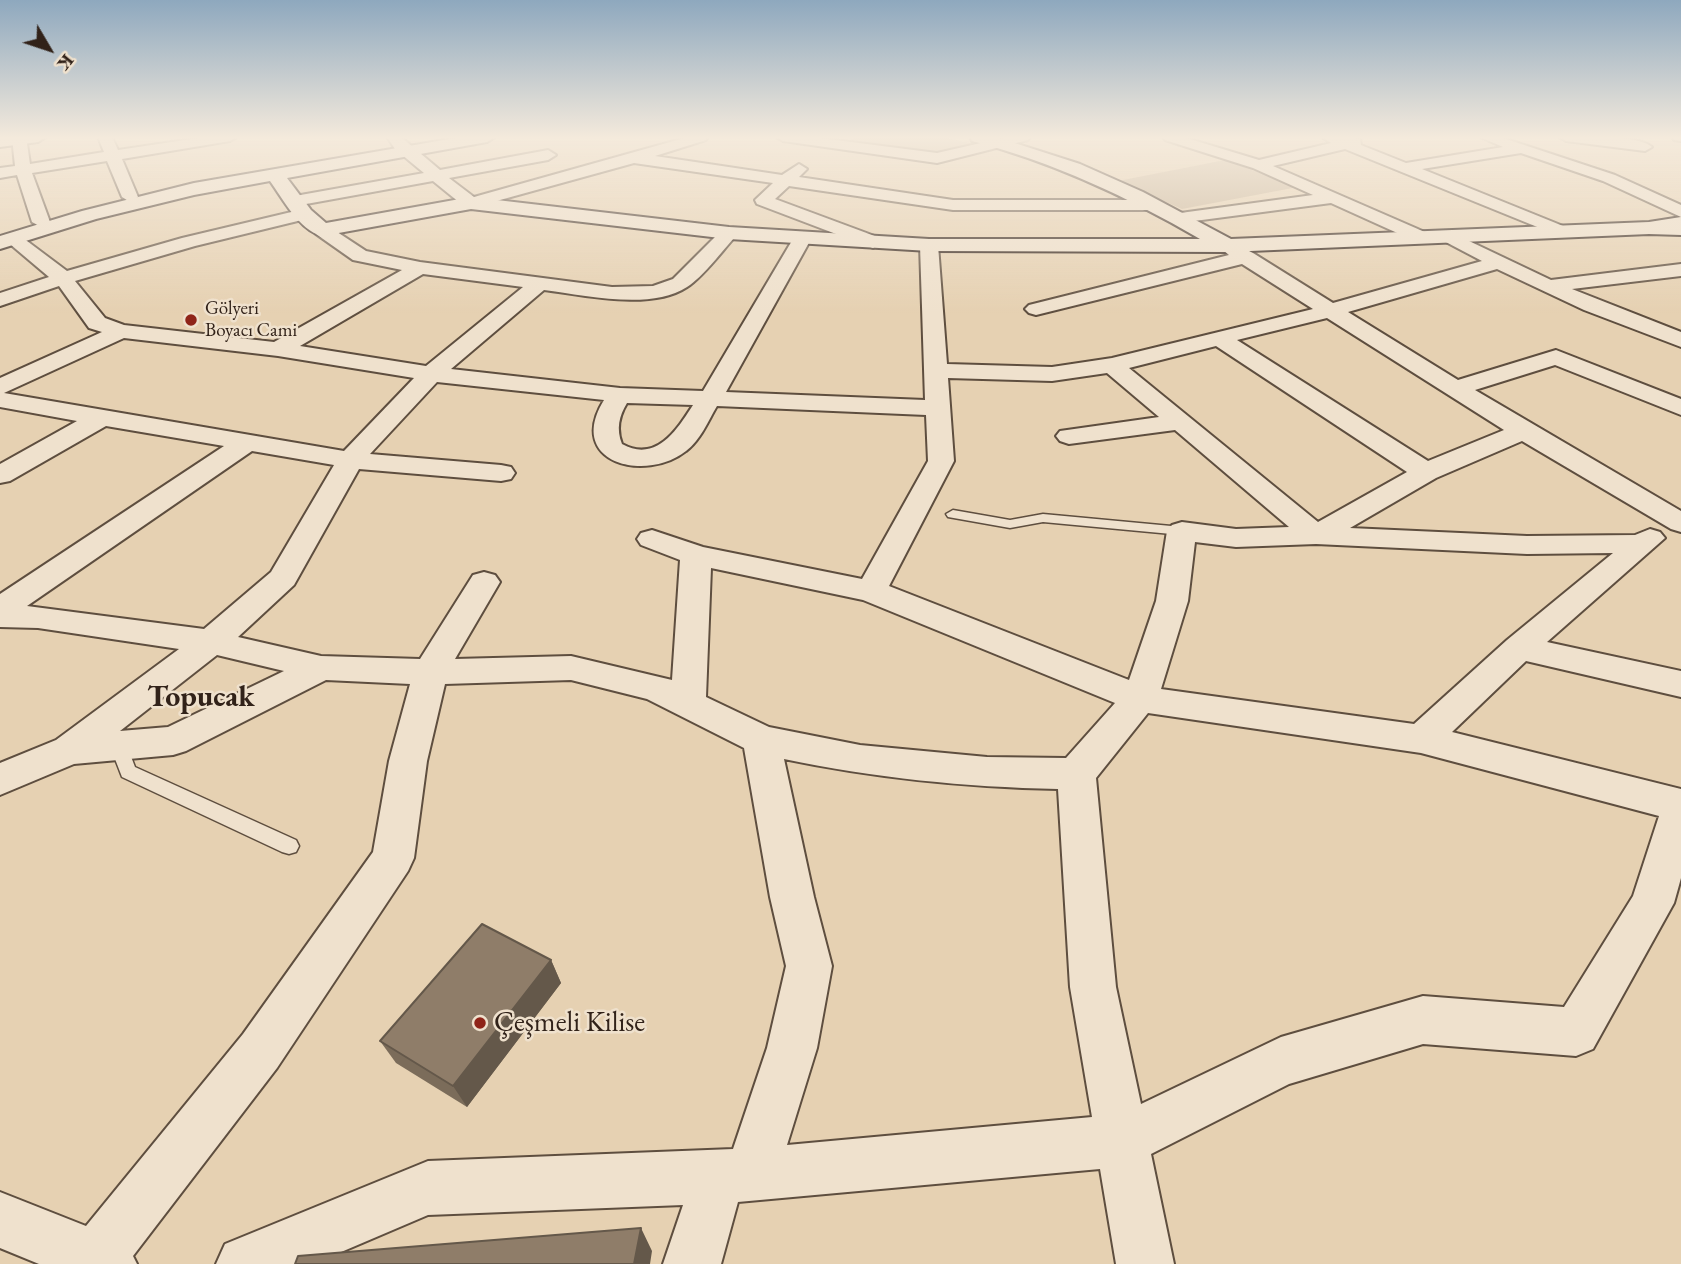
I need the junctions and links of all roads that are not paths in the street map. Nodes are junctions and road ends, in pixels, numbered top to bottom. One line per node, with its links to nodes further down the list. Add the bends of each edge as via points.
1 (32, 196): 24 (street)
2 (135, 196): 15 (street)
3 (165, 196): 34 (street)
4 (291, 196): 19 (street)
5 (349, 196): 19 (street)
6 (462, 196): 17 (street)
7 (497, 196): 17 (street)
8 (767, 196): 36 (street, via 763,200)
9 (931, 196): 18 (street, via 953,205)
10 (1135, 196): 18 (street)
11 (1331, 196): 16 (street)
12 (1428, 196): 20 (street)
13 (1476, 196): 29 (street)
14 (1657, 196): 21 (street)
15 (130, 197): 24 (street)
16 (1336, 198): 22 (street); 33 (street)
17 (471, 203): 28 (street); 30 (street)
18 (1155, 205): 22 (street)
19 (299, 207): 28 (street); 42 (street)
20 (1457, 208)
21 (1681, 212)
22 (1179, 218): 38 (street)
23 (1480, 218): 31 (street)
24 (41, 222): 34 (street)
25 (1681, 223): 26 (street)
26 (1649, 228): 27 (street); 29 (street)
27 (1681, 229)
28 (322, 230): 40 (street, via 360,256)
29 (1562, 232): 31 (street)
30 (729, 233): 35 (street); 43 (street, via 680,283 655,292 612,293)
31 (1515, 234): 32 (street)
32 (1448, 236): 33 (street); 39 (street)
33 (1421, 237): 38 (street)
34 (4, 239): 42 (street)
35 (802, 239): 36 (street); 58 (street)
36 (873, 242): 37 (street)
37 (929, 245): 38 (street); 53 (street)
38 (1237, 251): 46 (street); 47 (street)
39 (1499, 263): 44 (street); 47 (street)
40 (420, 268): 43 (street); 51 (street)
41 (1681, 270): 44 (street)
42 (62, 277): 45 (street); 48 (street, via 97,323)
43 (538, 285): 54 (street)
44 (1550, 286): 50 (street)
45 (0, 300)
46 (1036, 309)
47 (1333, 310): 49 (street); 56 (street)
48 (121, 331): 51 (street); 55 (street)
49 (1220, 339): 52 (street); 68 (street)
50 (1681, 341)
51 (278, 349): 54 (street)
52 (1112, 365): 53 (street, via 1052,374); 63 (street)
53 (937, 371): 60 (street)
54 (431, 374): 57 (street); 67 (street)
55 (0, 387)
56 (1457, 388): 61 (street, via 1556,357); 64 (street)
57 (620, 395): 58 (street); 58 (street, via 606,422 608,444 623,455 640,457 676,446)
58 (710, 398): 60 (street)
59 (0, 400): 62 (street)
60 (939, 408): 79 (street, via 941,461)
61 (1681, 408)
62 (99, 419): 66 (street); 70 (street)
63 (1178, 422): 65 (street); 74 (street)
64 (1523, 431): 68 (street); 72 (street)
65 (1069, 436)
66 (247, 443): 67 (street); 80 (street)
67 (350, 460): 69 (street); 82 (street, via 284,578)
68 (1426, 472): 74 (street)
69 (502, 473)
70 (0, 475)
71 (953, 514): 73 (lane, via 1010,524 1043,518)
72 (1678, 517): 76 (street)
73 (1182, 531): 74 (street, via 1237,538); 87 (street, via 1172,601)
74 (1316, 535): 76 (street, via 1527,545)
75 (652, 539): 77 (street)
76 (1643, 544): 83 (street)
77 (696, 555): 79 (street); 88 (street)
78 (484, 582): 85 (street)
79 (871, 591): 87 (street)
80 (0, 609)
81 (0, 616): 82 (street, via 38,617)
82 (211, 642): 84 (street); 92 (street)
83 (1519, 648): 86 (street); 89 (street)
84 (321, 668): 85 (street); 91 (street, via 173,740)
85 (430, 672): 88 (street, via 571,668 657,688); 101 (street, via 408,761 393,858 260,1051)
86 (1681, 684)
87 (1140, 699): 89 (street); 93 (street)
88 (688, 703): 90 (street)
89 (1421, 739): 95 (street)
90 (761, 740): 93 (street, via 860,760 987,772); 99 (street, via 809,966 792,1048)
91 (119, 746): 92 (street); 97 (lane, via 128,772)
92 (69, 750): 94 (street)
93 (1076, 774): 98 (street, via 1093,987)
94 (0, 780)
95 (1681, 804)
96 (1681, 810): 98 (street, via 1652,903 1576,1032 1423,1020 1281,1062)
97 (289, 846)
98 (1122, 1141): 99 (street); 104 (street)
99 (735, 1176): 102 (street, via 428,1188); 103 (street)
100 (0, 1220): 101 (street)
101 (102, 1262)
102 (245, 1264)
103 (692, 1264)
104 (1145, 1264)

